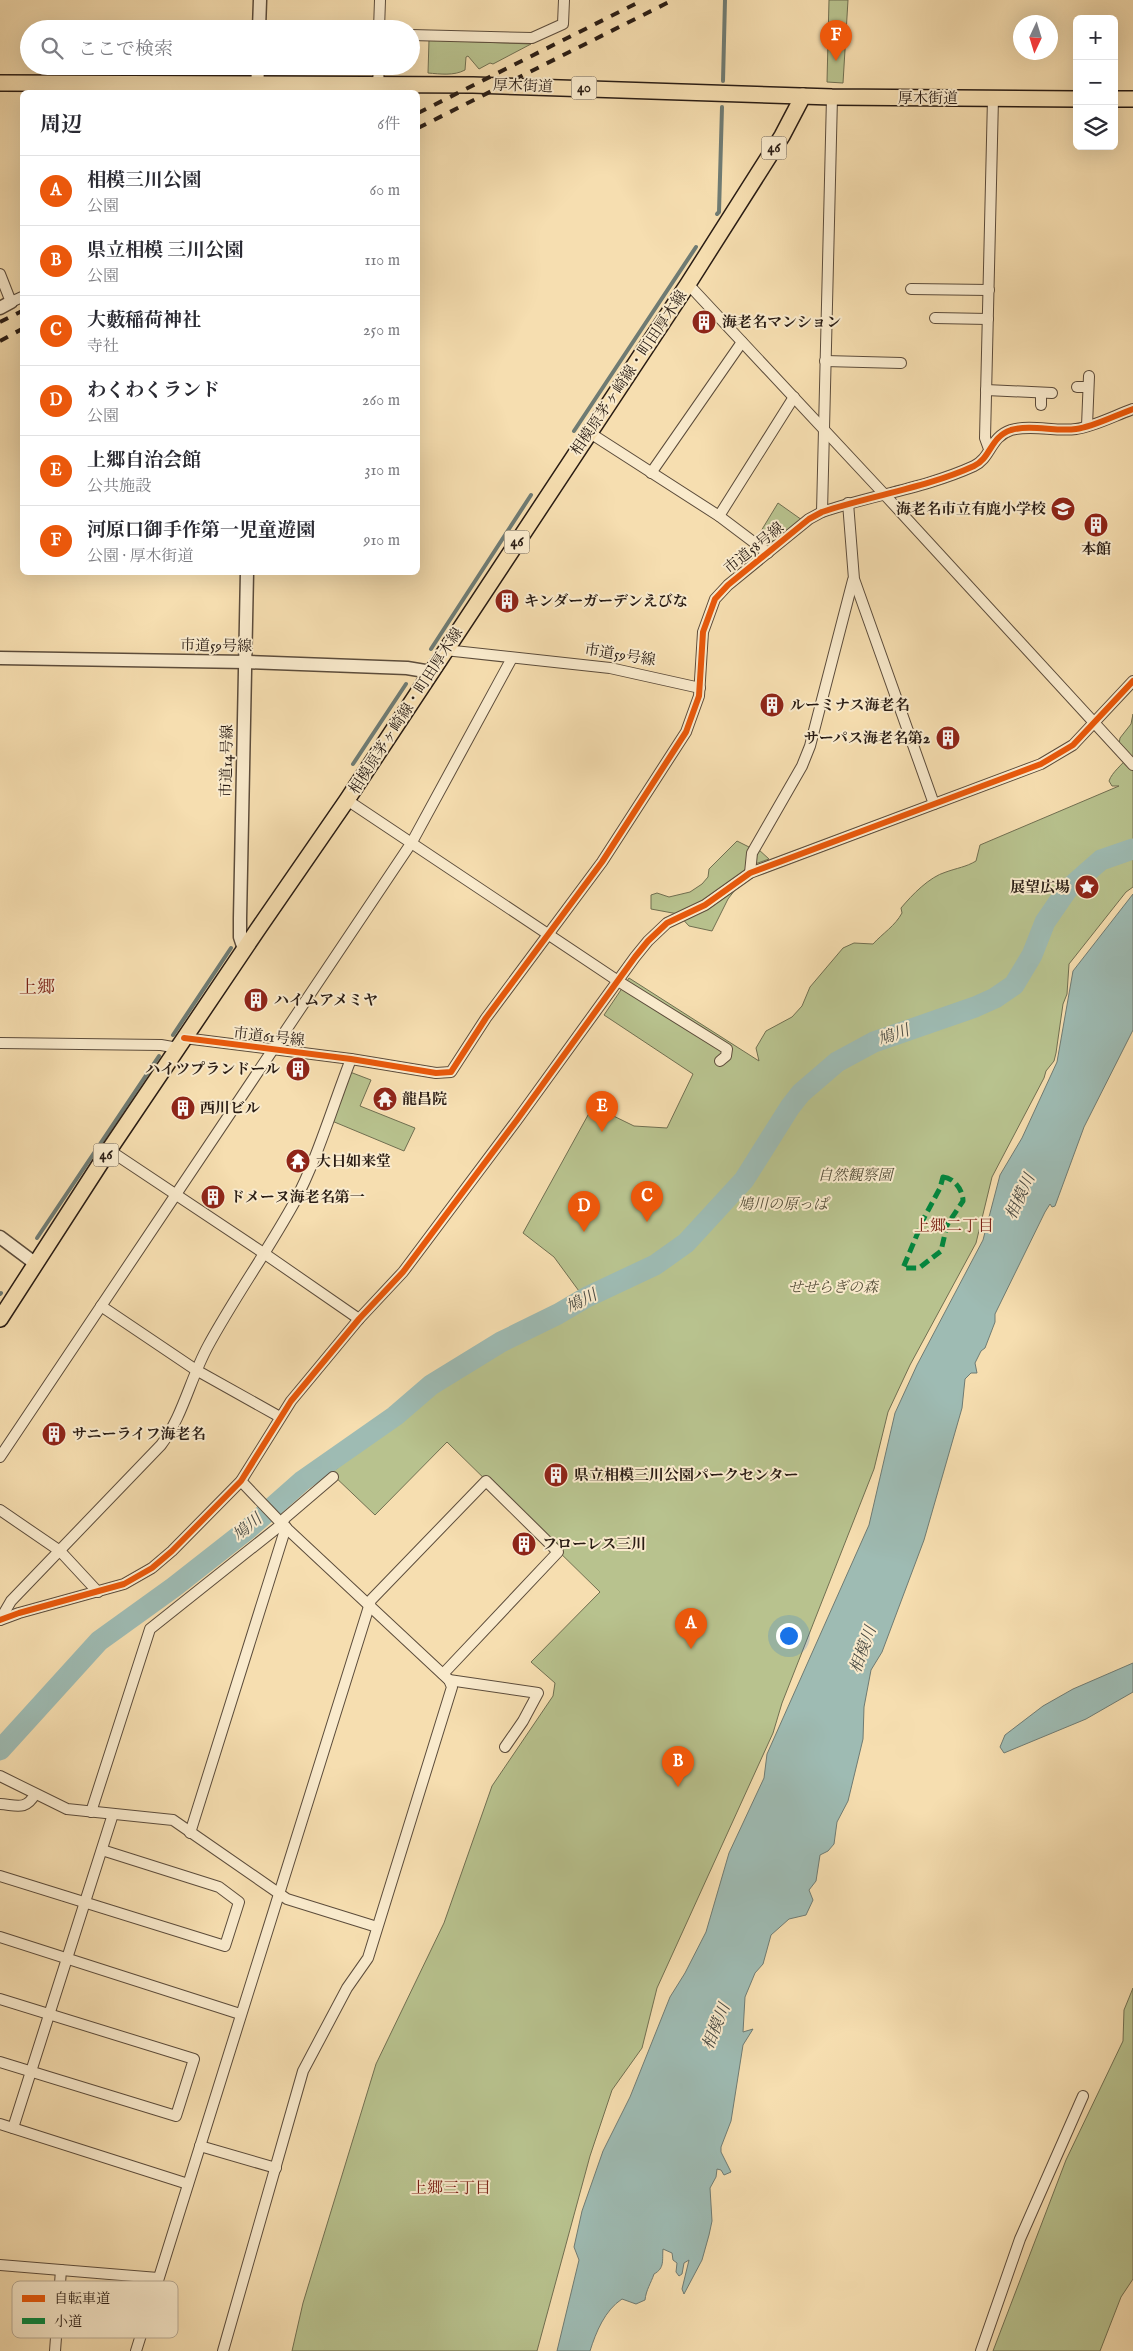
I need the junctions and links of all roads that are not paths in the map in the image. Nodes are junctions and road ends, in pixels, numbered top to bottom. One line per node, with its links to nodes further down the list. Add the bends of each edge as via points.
1 (260, 0): 4 (street)
2 (380, 0): 5 (street)
3 (564, 0): 6 (street, via 563,24 532,38)
4 (259, 20)
5 (380, 20)
6 (420, 35)
7 (258, 75): 11 (street)
8 (378, 75): 10 (street)
9 (0, 83): 11 (main road, 厚木街道 / 40)
10 (378, 84): 11 (main road, 厚木街道 / 40); 12 (main road, 厚木街道 / 40, via 473,84)
11 (257, 88)
12 (803, 96): 13 (main road, 厚木街道 / 40); 19 (main road, 相模原茅ヶ崎線・町田厚木線 / 46, via 782,136)
13 (832, 98): 14 (main road, 厚木街道 / 40); 26 (street)
14 (993, 98): 15 (main road, 厚木街道 / 40); 21 (street)
15 (1073, 99)
16 (1118, 99): 17 (main road)
17 (1133, 99)
18 (0, 274): 22 (street)
19 (688, 284): 25 (street); 39 (main road, 相模原茅ヶ崎線・町田厚木線 / 46)
20 (911, 289): 21 (street)
21 (989, 290): 24 (street)
22 (11, 302)
23 (935, 318): 24 (street)
24 (988, 319): 31 (street)
25 (742, 342): 34 (street); 41 (street)
26 (825, 361): 27 (street); 38 (street)
27 (901, 363)
28 (1089, 376): 30 (street)
29 (1077, 387): 30 (street)
30 (1088, 387): 37 (street)
31 (986, 390): 32 (street); 40 (street, via 985,438)
32 (1041, 393): 33 (street); 35 (street)
33 (1052, 393)
34 (794, 398): 38 (street); 45 (street)
35 (1041, 405)
36 (1133, 409): 37 (street, 市道58号線)
37 (1087, 426): 40 (street, 市道58号線, via 1013,430 1003,434)
38 (824, 430): 42 (street); 44 (street)
39 (590, 433): 41 (street); 49 (main road, 相模原茅ヶ崎線・町田厚木線 / 46)
40 (989, 449): 42 (street, 市道58号線, via 981,461 972,466)
41 (651, 473): 45 (street)
42 (884, 494): 43 (street, 市道58号線); 56 (street)
43 (848, 503): 44 (street, 市道58号線); 48 (street)
44 (822, 512): 46 (street, 市道58号線)
45 (718, 516): 46 (street)
46 (768, 553): 55 (street, 市道58号線, via 715,599 702,639)
47 (247, 575): 52 (street, 市道14号線)
48 (854, 579): 59 (street); 61 (street, via 810,746 752,853)
49 (445, 650): 51 (street, 市道59号線); 53 (main road, 相模原茅ヶ崎線・町田厚木線 / 46)
50 (0, 658): 52 (street, 市道59号線)
51 (512, 658): 55 (street, 市道59号線, via 610,668); 60 (street)
52 (246, 662): 53 (street, 市道59号線, via 406,668); 63 (street, 市道14号線, via 240,918)
53 (430, 672): 58 (main road, 相模原茅ヶ崎線・町田厚木線 / 46)
54 (1133, 680): 56 (street)
55 (700, 688): 62 (street, 市道58号線, via 686,732 602,862)
56 (1096, 723): 57 (street); 59 (street, via 1073,744 1040,764)
57 (1133, 765)
58 (347, 800): 60 (street); 63 (main road, 相模原茅ヶ崎線・町田厚木線 / 46)
59 (934, 804): 61 (street)
60 (412, 842): 62 (street); 67 (street)
61 (750, 873): 64 (street, via 705,905 667,923 648,941)
62 (549, 934): 64 (street); 68 (street, 市道61号線, via 486,1018 451,1072 436,1073)
63 (244, 950): 66 (main road, 相模原茅ヶ崎線・町田厚木線 / 46)
64 (618, 980): 69 (street, via 727,1049 726,1056); 77 (street, via 403,1272)
65 (0, 1043): 66 (street, 市道61号線)
66 (181, 1043): 67 (street, 市道61号線); 70 (main road, 相模原茅ヶ崎線・町田厚木線 / 46)
67 (272, 1050): 68 (street, 市道61号線); 71 (street)
68 (351, 1059): 73 (street, via 301,1189)
69 (720, 1061)
70 (109, 1150): 71 (street); 74 (main road, 相模原茅ヶ崎線・町田厚木線 / 46)
71 (175, 1195): 73 (street); 75 (street)
72 (0, 1237): 74 (street)
73 (265, 1254): 77 (street); 78 (street)
74 (36, 1264): 76 (main road, 相模原茅ヶ崎線・町田厚木線 / 46)
75 (101, 1306): 78 (street); 80 (street)
76 (0, 1319)
77 (359, 1320): 79 (street)
78 (196, 1370): 79 (street); 85 (street, via 169,1434)
79 (280, 1417): 82 (street)
80 (0, 1457)
81 (333, 1477): 84 (street)
82 (241, 1481): 84 (street); 86 (street, via 152,1568 124,1584)
83 (0, 1510): 85 (street)
84 (282, 1524): 87 (street); 94 (street, via 150,1629); 96 (street)
85 (60, 1551): 86 (street); 88 (street, via 11,1601)
86 (98, 1592): 88 (street)
87 (370, 1606): 89 (street); 89 (street, via 371,1600 486,1481 558,1552); 99 (street)
88 (0, 1620)
89 (446, 1677): 90 (street, via 538,1693); 101 (street, via 452,1687)
90 (505, 1747)
91 (0, 1776): 92 (street)
92 (35, 1794): 93 (street, via 30,1803 20,1806); 94 (street, via 67,1809)
93 (0, 1804)
94 (91, 1812): 95 (street)
95 (113, 1814): 96 (street, via 173,1820); 97 (street)
96 (190, 1832): 99 (street)
97 (102, 1850): 100 (street); 100 (street, via 219,1887 239,1902 225,1946)
98 (0, 1876): 100 (street)
99 (279, 1893): 101 (street, via 287,1899); 106 (street)
100 (84, 1902): 103 (street)
101 (377, 1927): 113 (street, via 368,1958 347,1988 304,2071)
102 (0, 1937): 103 (street)
103 (67, 1958): 105 (street); 106 (street)
104 (0, 1999): 105 (street)
105 (48, 2014): 108 (street); 108 (street, via 194,2059 176,2116)
106 (240, 2014): 112 (street)
107 (0, 2062): 108 (street)
108 (30, 2071): 111 (street)
109 (1083, 2096): 125 (street, via 1020,2239)
110 (0, 2124): 111 (street)
111 (12, 2128): 114 (street)
112 (200, 2146): 113 (street); 114 (street)
113 (276, 2168): 124 (street)
114 (188, 2184): 117 (street)
115 (0, 2265): 116 (street)
116 (61, 2270): 117 (street); 118 (street)
117 (158, 2278): 119 (street)
118 (60, 2281)
119 (157, 2281)
120 (55, 2338): 122 (street)
121 (140, 2338): 123 (street)
122 (54, 2351)
123 (136, 2351)
124 (223, 2351)
125 (981, 2351)

